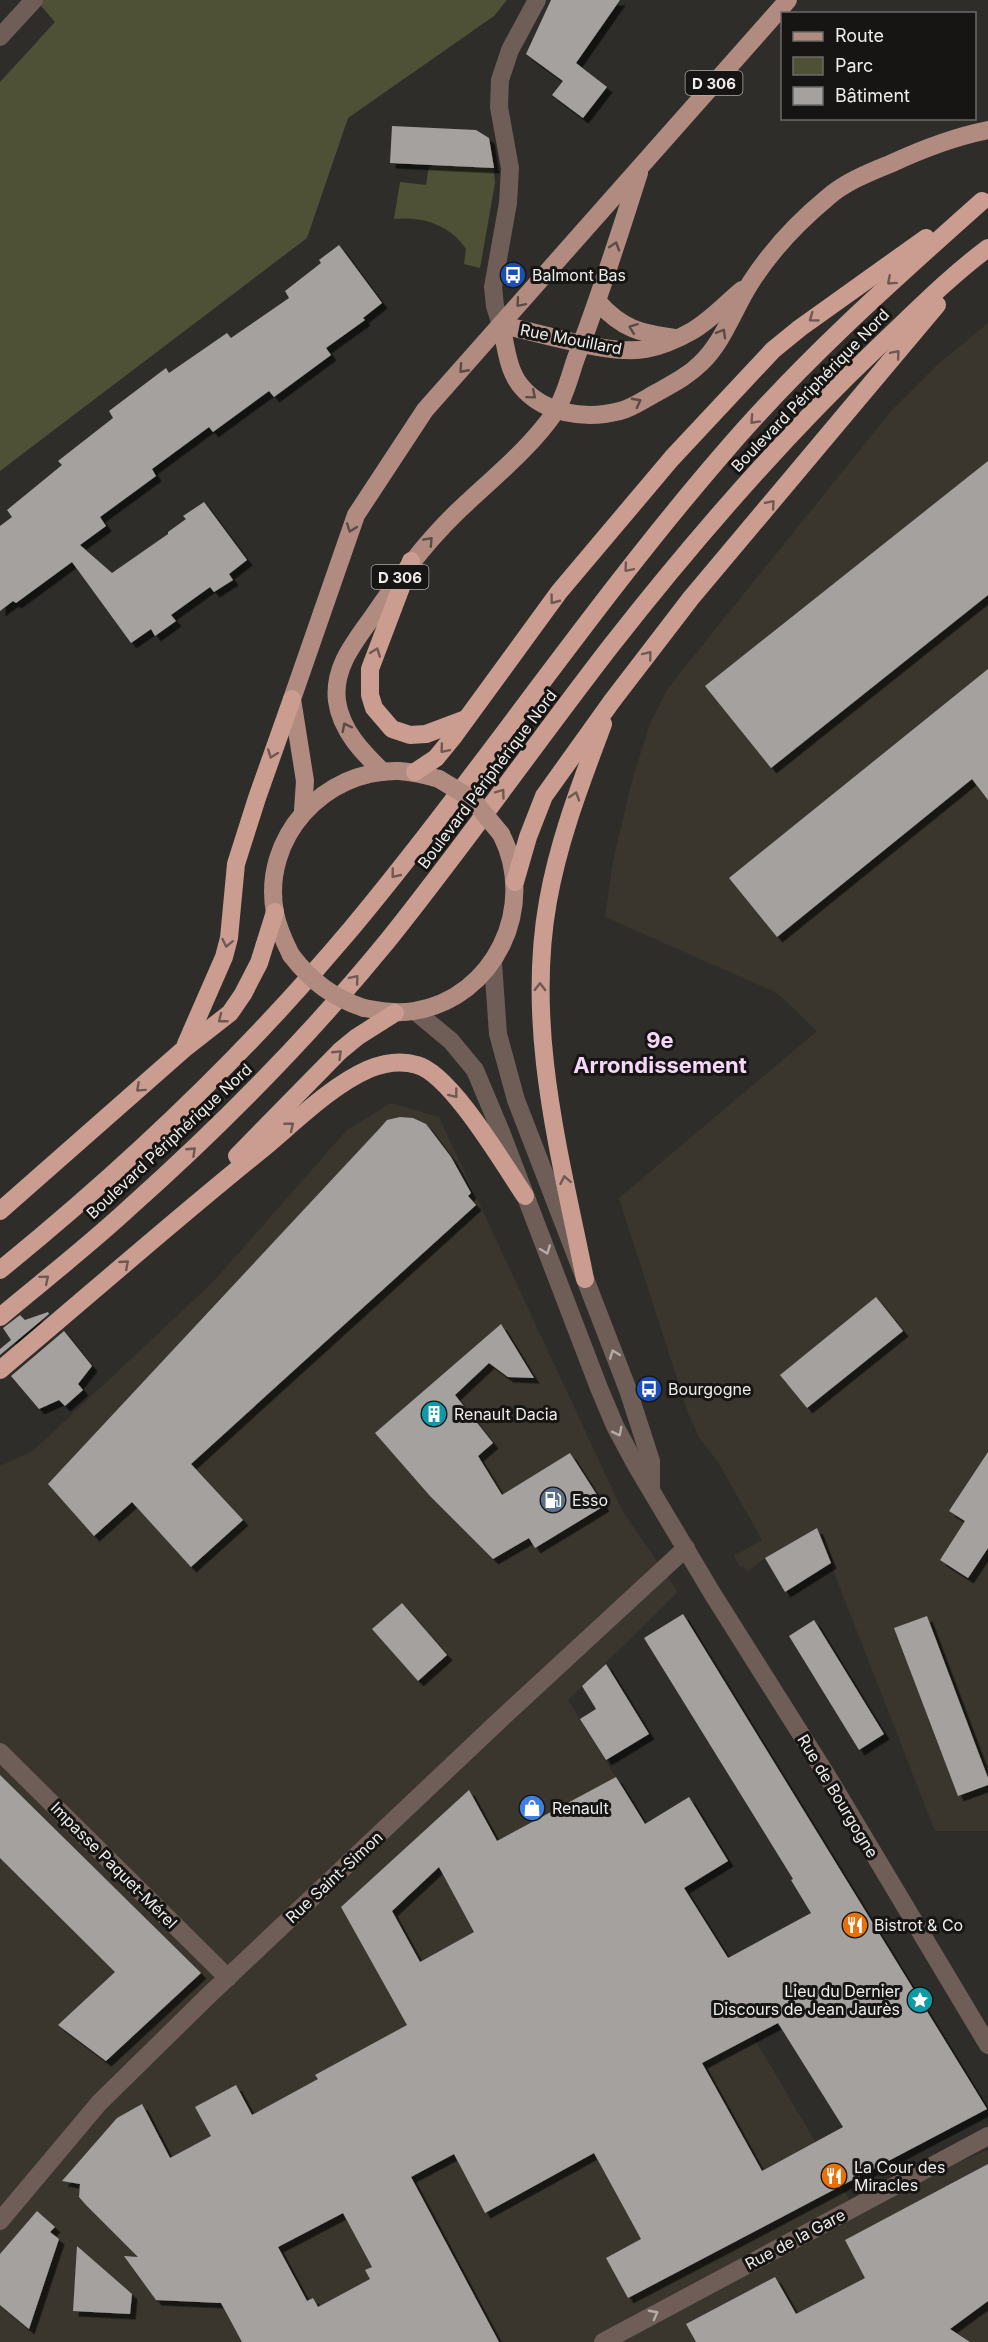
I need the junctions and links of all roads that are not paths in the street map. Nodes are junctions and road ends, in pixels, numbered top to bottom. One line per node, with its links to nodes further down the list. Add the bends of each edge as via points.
1 (34, 0): 4 (street)
2 (537, 0): 10 (street, via 510,50 500,80 499,107 510,168 493,287)
3 (788, 0): 6 (main road, D 306)
4 (0, 37)
5 (988, 130): 8 (main road, Rue Mouillard, via 951,138 857,177 805,218)
6 (641, 166): 9 (main road, D 306, one-way to 6); 10 (main road, D 306, one-way to 10)
7 (982, 253): 16 (highway, one-way to 7, via 691,598); 32 (highway, Boulevard Périphérique Nord, one-way to 7, via 126,1211 280,1063 393,934 610,647 748,480 860,364)
8 (751, 282): 11 (main road, Rue Mouillard, via 702,324); 13 (main road, Rue Mouillard, one-way to 8, via 586,415 621,411 684,378 703,362 718,341)
9 (598, 302): 11 (main road, Rue Mouillard, one-way to 9, via 632,329 612,318); 12 (main road, D 306)
10 (501, 325): 12 (main road, Rue Mouillard); 13 (main road, Rue Mouillard, one-way to 13, via 511,369 521,385 534,399); 15 (main road, D 306, one-way to 15, via 425,410 356,515)
11 (677, 338): 12 (main road, Rue Mouillard, via 645,350 627,351)
12 (582, 343): 13 (main road, D 306)
13 (556, 411): 14 (main road, D 306, one-way to 13)
14 (411, 561): 17 (highway, one-way to 14, via 426,734 410,735 392,729 374,708 369,695 370,669); 18 (main road, D 306, one-way to 14, via 365,755 345,726 337,687 348,652)
15 (292, 699): 20 (main road, D 306, via 305,781); 26 (highway, one-way to 26, via 236,864 224,957)
16 (612, 701): 21 (highway, via 544,795); 31 (highway, one-way to 16, via 549,1106 540,1004 541,965 547,903 565,827)
17 (466, 719): 19 (highway, one-way to 19, via 436,758); 30 (highway, Boulevard Périphérique Nord, via 567,583 672,458 772,350 894,259 982,201 876,295 722,454 615,584 419,844 273,1017 165,1127)
18 (383, 772): 19 (main road, D 306); 20 (main road, D 306, via 351,779)
19 (415, 772): 21 (main road, D 306, bridge, via 439,779 472,799 501,834)
20 (303, 810): 22 (main road, D 306, via 278,858 273,885)
21 (514, 882): 23 (main road, D 306, via 512,921)
22 (275, 912): 25 (main road, D 306, bridge, via 291,955 318,985 364,1008); 26 (highway, one-way to 26, via 259,963 243,994 230,1013)
23 (492, 963): 24 (main road, D 306, via 458,995); 31 (street, via 504,1061)
24 (414, 1011): 25 (main road, D 306); 27 (street, Rue de Bourgogne, via 451,1041 475,1070)
25 (395, 1012): 29 (highway, one-way to 25, via 340,1051)
26 (184, 1049): 28 (highway, one-way to 28)
27 (525, 1196): 29 (highway, one-way to 27, via 345,1083 368,1069 400,1062 428,1069 449,1087); 34 (street, Rue de Bourgogne, one-way to 34, via 615,1426)
28 (0, 1211)
29 (180, 1216): 33 (highway, one-way to 29)
30 (0, 1270)
31 (585, 1279): 34 (street, one-way to 31, via 651,1461)
32 (0, 1317)
33 (0, 1370)
34 (651, 1490): 35 (street, Rue de Bourgogne)
35 (686, 1548): 37 (street, Rue Saint-Simon); 38 (street, Rue de Bourgogne)
36 (0, 1752): 37 (street, Impasse Paquet-Mérel)
37 (228, 1978): 40 (street, Rue Saint-Simon, via 99,2103)
38 (988, 2045)
39 (988, 2136): 41 (street, Rue de la Gare, one-way to 39)
40 (0, 2221)
41 (603, 2342)

